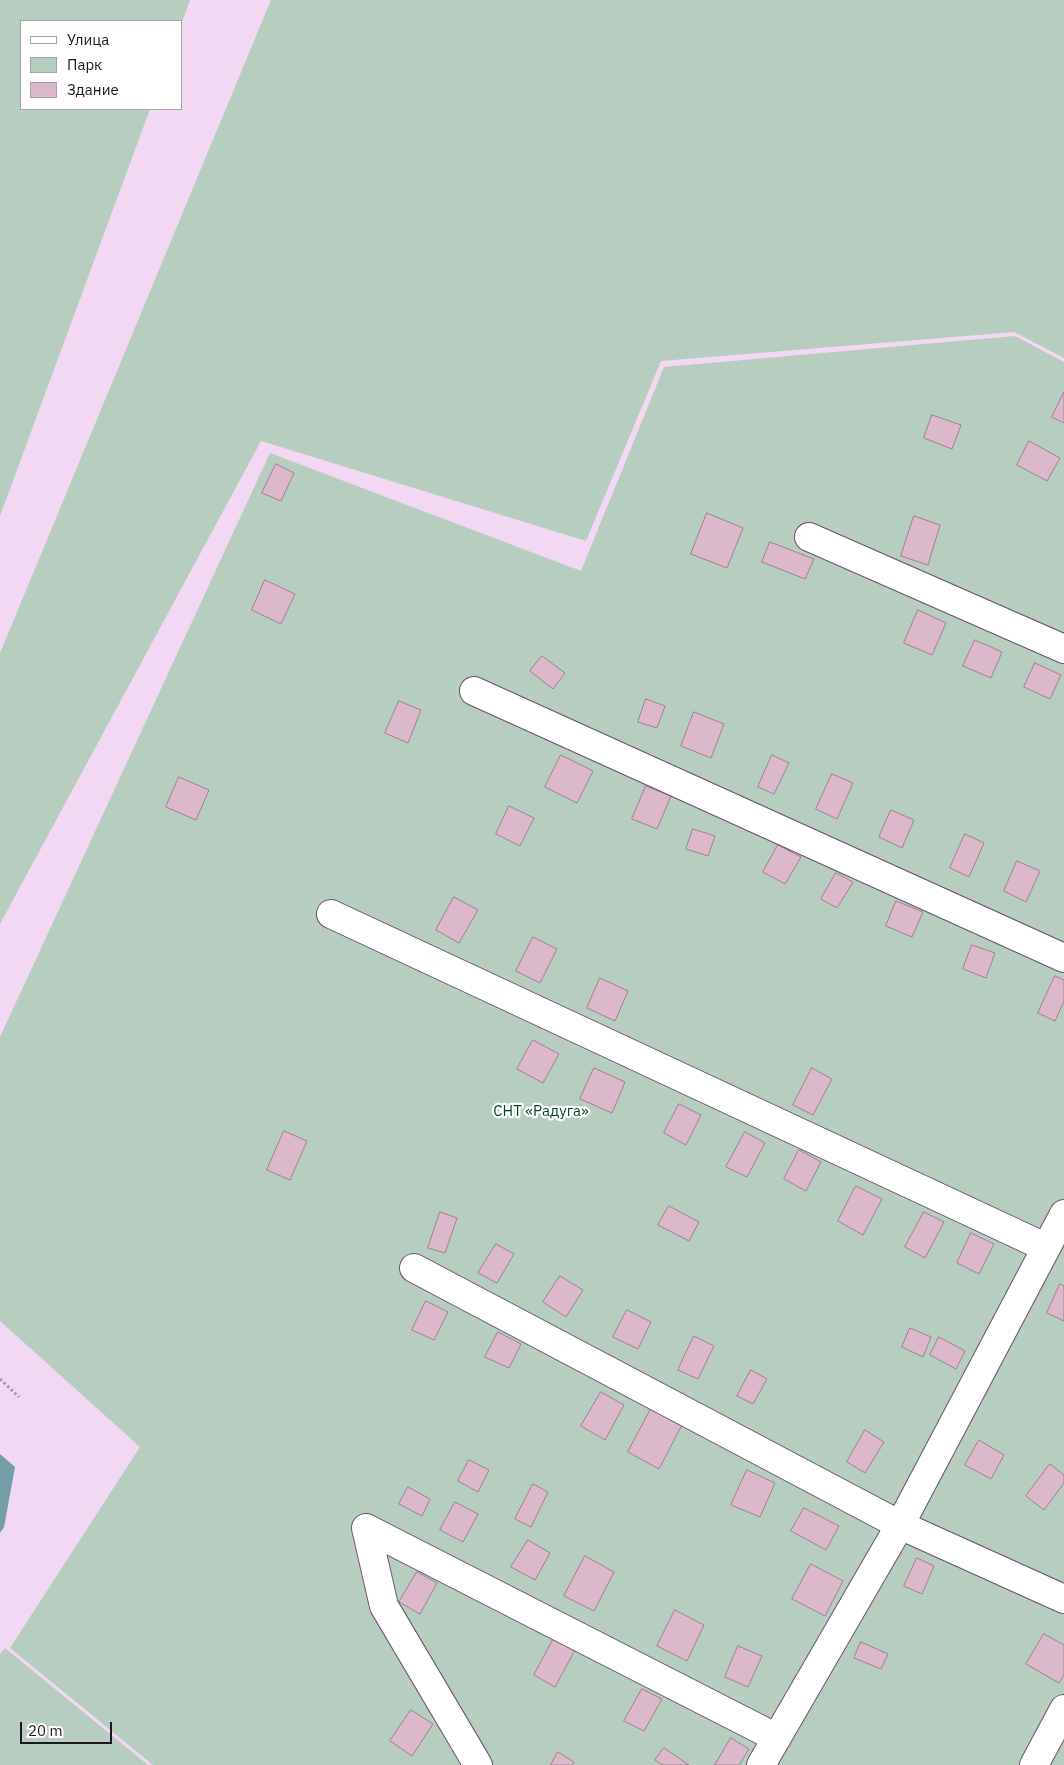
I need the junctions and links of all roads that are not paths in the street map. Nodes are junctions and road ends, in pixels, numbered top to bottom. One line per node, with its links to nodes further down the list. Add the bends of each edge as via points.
1 (809, 537): 2 (street)
2 (1064, 649)
3 (474, 691): 5 (street)
4 (331, 914): 7 (street)
5 (1064, 958)
6 (1064, 1214): 7 (street)
7 (1045, 1247): 9 (street)
8 (414, 1268): 9 (street)
9 (900, 1525): 10 (street); 12 (street)
10 (1064, 1599)
11 (1064, 1709): 15 (street)
12 (777, 1738): 13 (street, via 366,1528 384,1606); 14 (street)
13 (478, 1765)
14 (761, 1765)
15 (1034, 1765)

